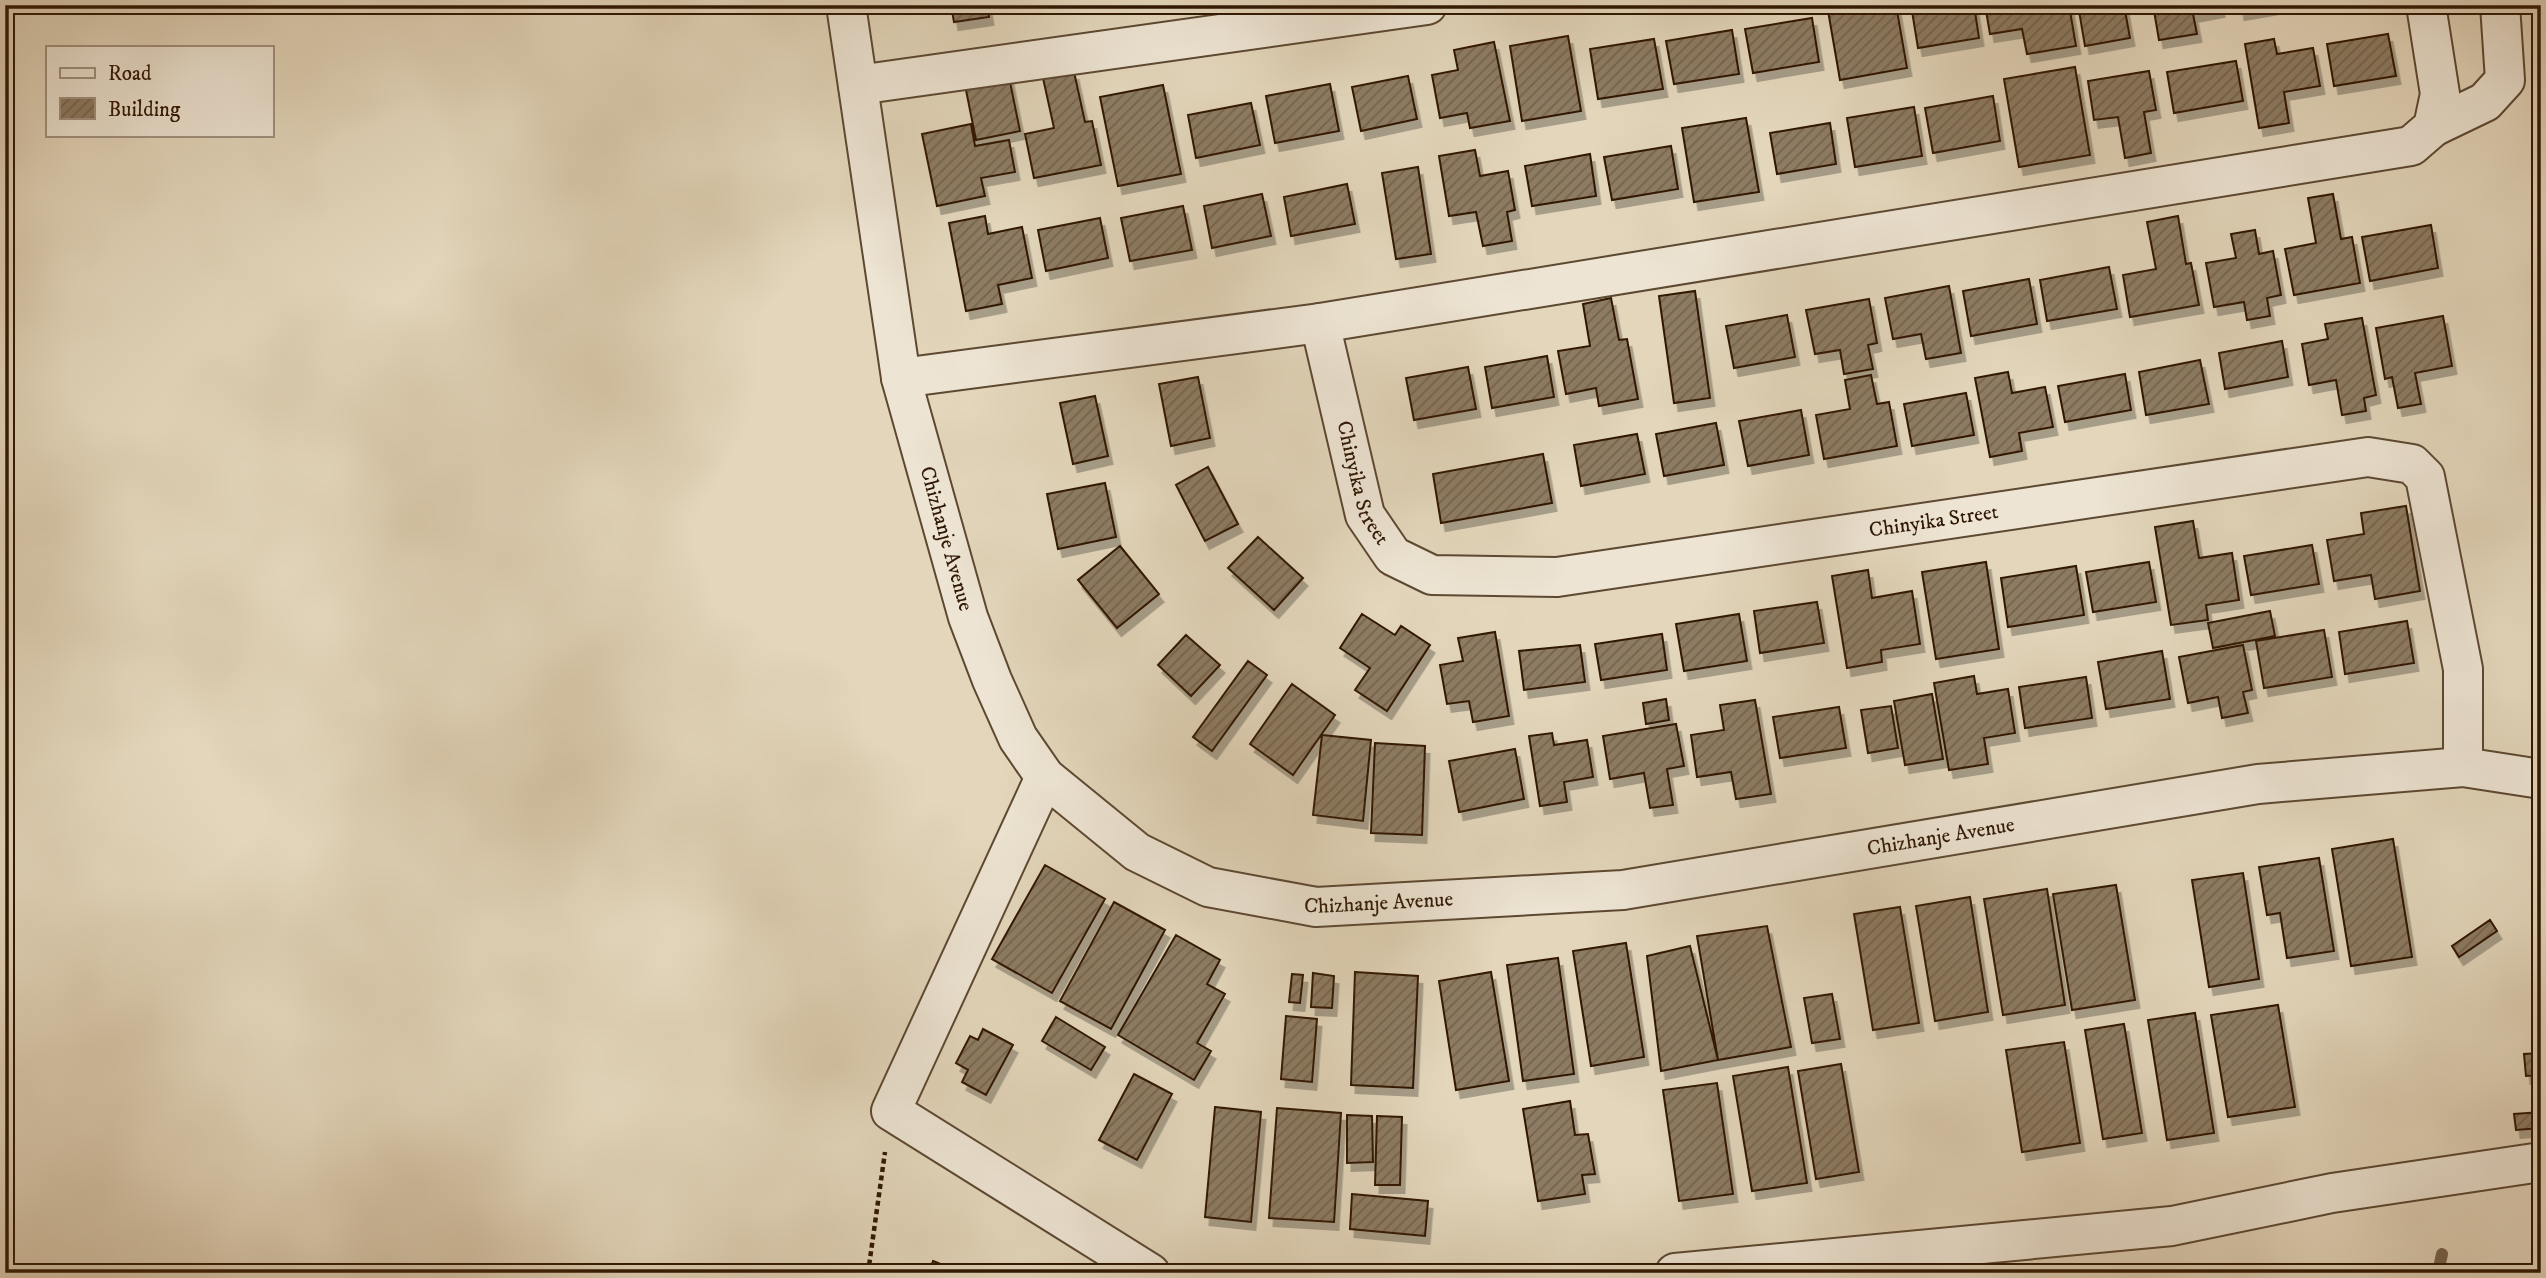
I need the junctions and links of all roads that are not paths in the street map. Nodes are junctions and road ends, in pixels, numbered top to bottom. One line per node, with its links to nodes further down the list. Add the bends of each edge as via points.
1 (846, 5): 5 (street, Chizhanje Avenue)
2 (1427, 5): 5 (street)
3 (2426, 5): 6 (street, via 2440,94)
4 (2500, 5): 6 (street, via 2505,80 2485,102)
5 (858, 85): 8 (street, Chizhanje Avenue)
6 (2433, 127): 7 (street, via 2411,146)
7 (1320, 323): 8 (street); 9 (street, Chinyika Street, via 1365,514 1393,556 1432,575 1557,577 2368,457 2412,464 2425,477 2463,669)
8 (901, 378): 10 (street, Chizhanje Avenue, via 968,618 1018,738)
9 (2463, 767): 10 (street, Chizhanje Avenue, via 2258,784 1623,891 1316,907 1208,887 1137,852); 11 (street, Chizhanje Avenue)
10 (1045, 777): 13 (street, via 891,1111)
11 (2541, 779)
12 (2541, 1162): 14 (street, via 2332,1193 2172,1226)
13 (1150, 1273)
14 (1675, 1273)

